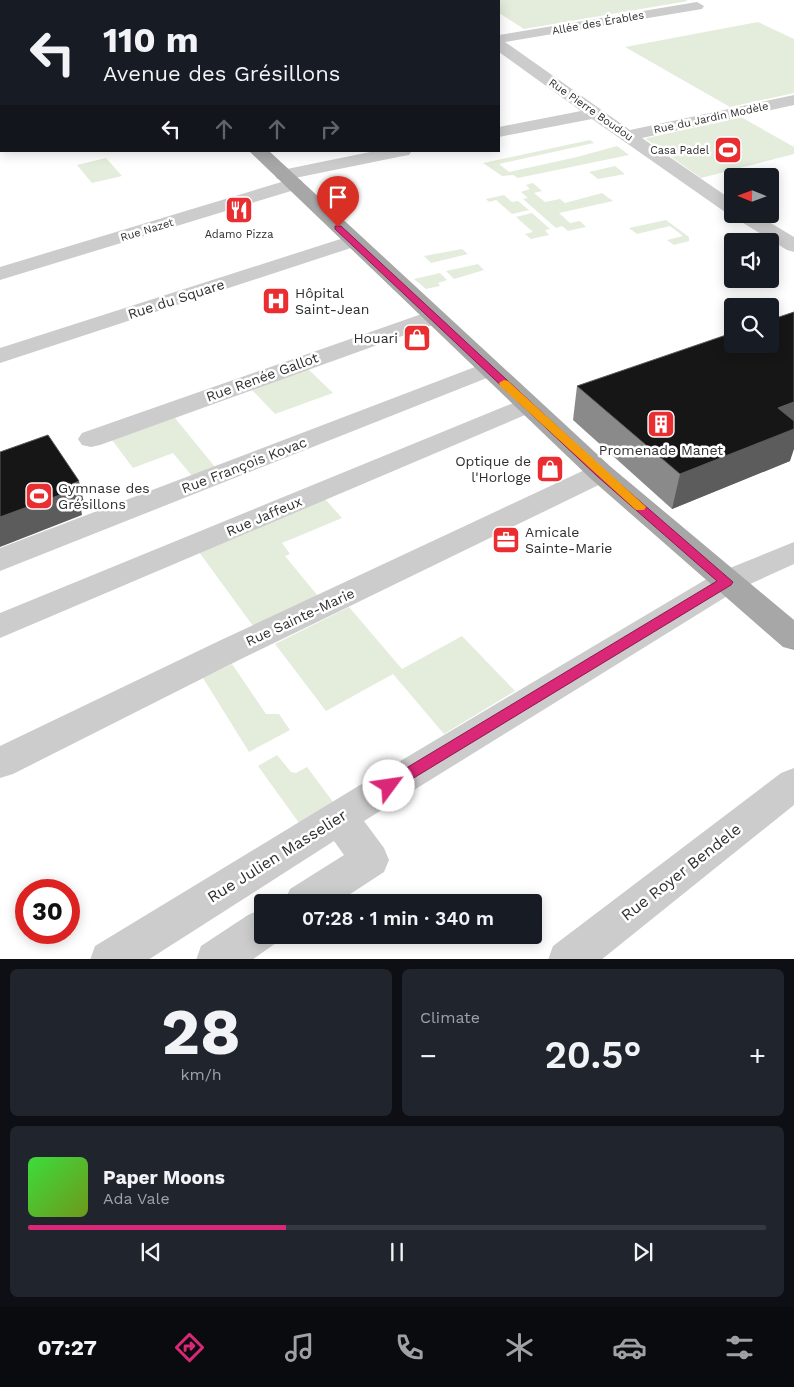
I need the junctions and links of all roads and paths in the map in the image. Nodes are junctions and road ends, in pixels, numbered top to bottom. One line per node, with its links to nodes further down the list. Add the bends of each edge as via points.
1 (697, 6): 2 (street, Allée des Érables)
2 (500, 39)
3 (500, 46): 5 (street, Rue Pierre Boudou)
4 (794, 100): 7 (street, Rue du Jardin Modèle)
5 (595, 113): 6 (street); 7 (street, Rue Pierre Boudou)
6 (500, 132)
7 (628, 136): 11 (street, Rue Pierre Boudou)
8 (259, 152): 10 (main road)
9 (399, 152): 10 (street, Rue Nazet)
10 (289, 179): 13 (main road); 15 (street, Rue Nazet)
11 (724, 203)
12 (757, 223): 14 (street)
13 (353, 241): 16 (main road); 17 (street, Rue du Square)
14 (794, 246)
15 (0, 274)
16 (433, 317): 18 (main road); 20 (street, Rue Renée Gallot)
17 (0, 356)
18 (488, 369): 19 (main road); 23 (street, Rue François Kovac)
19 (528, 406): 21 (main road); 25 (street, Rue Jaffeux)
20 (90, 438)
21 (601, 473): 24 (main road); 27 (street, Rue Sainte-Marie)
22 (794, 552): 24 (street, Rue Julien Masselier)
23 (0, 560)
24 (726, 582): 26 (main road); 29 (street, Rue Julien Masselier)
25 (0, 626)
26 (794, 638)
27 (0, 763)
28 (794, 784): 34 (street, Rue Royer Bendele)
29 (339, 817): 30 (street, via 370,860); 32 (street, Rue Julien Masselier)
30 (317, 894)
31 (254, 934): 33 (street)
32 (112, 959)
33 (217, 959)
34 (569, 959)

